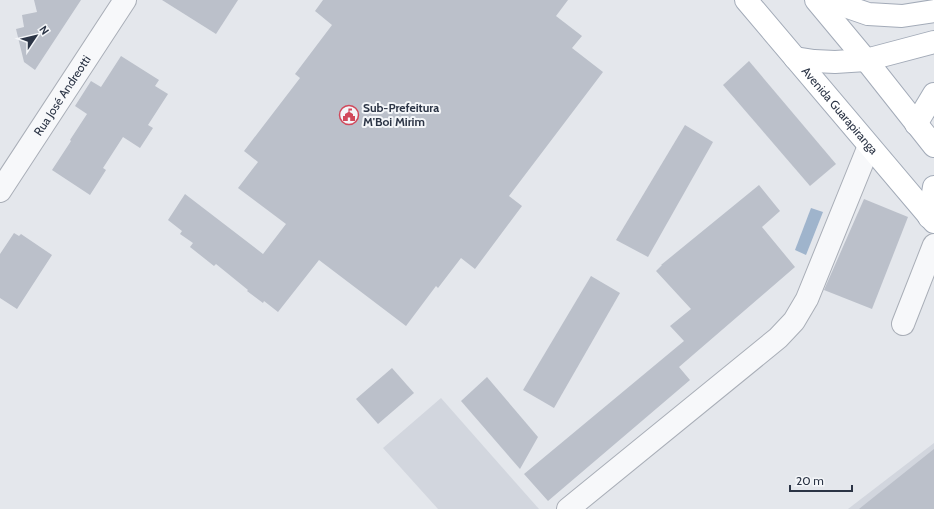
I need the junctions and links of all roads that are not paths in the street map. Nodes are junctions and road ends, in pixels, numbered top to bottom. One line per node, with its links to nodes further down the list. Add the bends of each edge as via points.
1 (125, 0): 14 (street, Rua José Andreotti)
2 (746, 0): 7 (main road, Avenida Guarapiranga)
3 (816, 0): 8 (main road)
4 (832, 0): 5 (main road, via 868,14 902,16)
5 (934, 11)
6 (934, 42): 8 (main road)
7 (795, 58): 8 (main road, via 834,62); 11 (main road, Avenida Guarapiranga)
8 (866, 60): 10 (main road)
9 (934, 94): 10 (main road)
10 (916, 124): 12 (main road)
11 (869, 146): 15 (main road, Avenida Guarapiranga); 18 (street, via 807,299 794,321 778,338)
12 (934, 146)
13 (934, 187): 15 (main road)
14 (0, 191)
15 (932, 219)
16 (934, 245): 17 (street)
17 (903, 324)
18 (568, 509)

